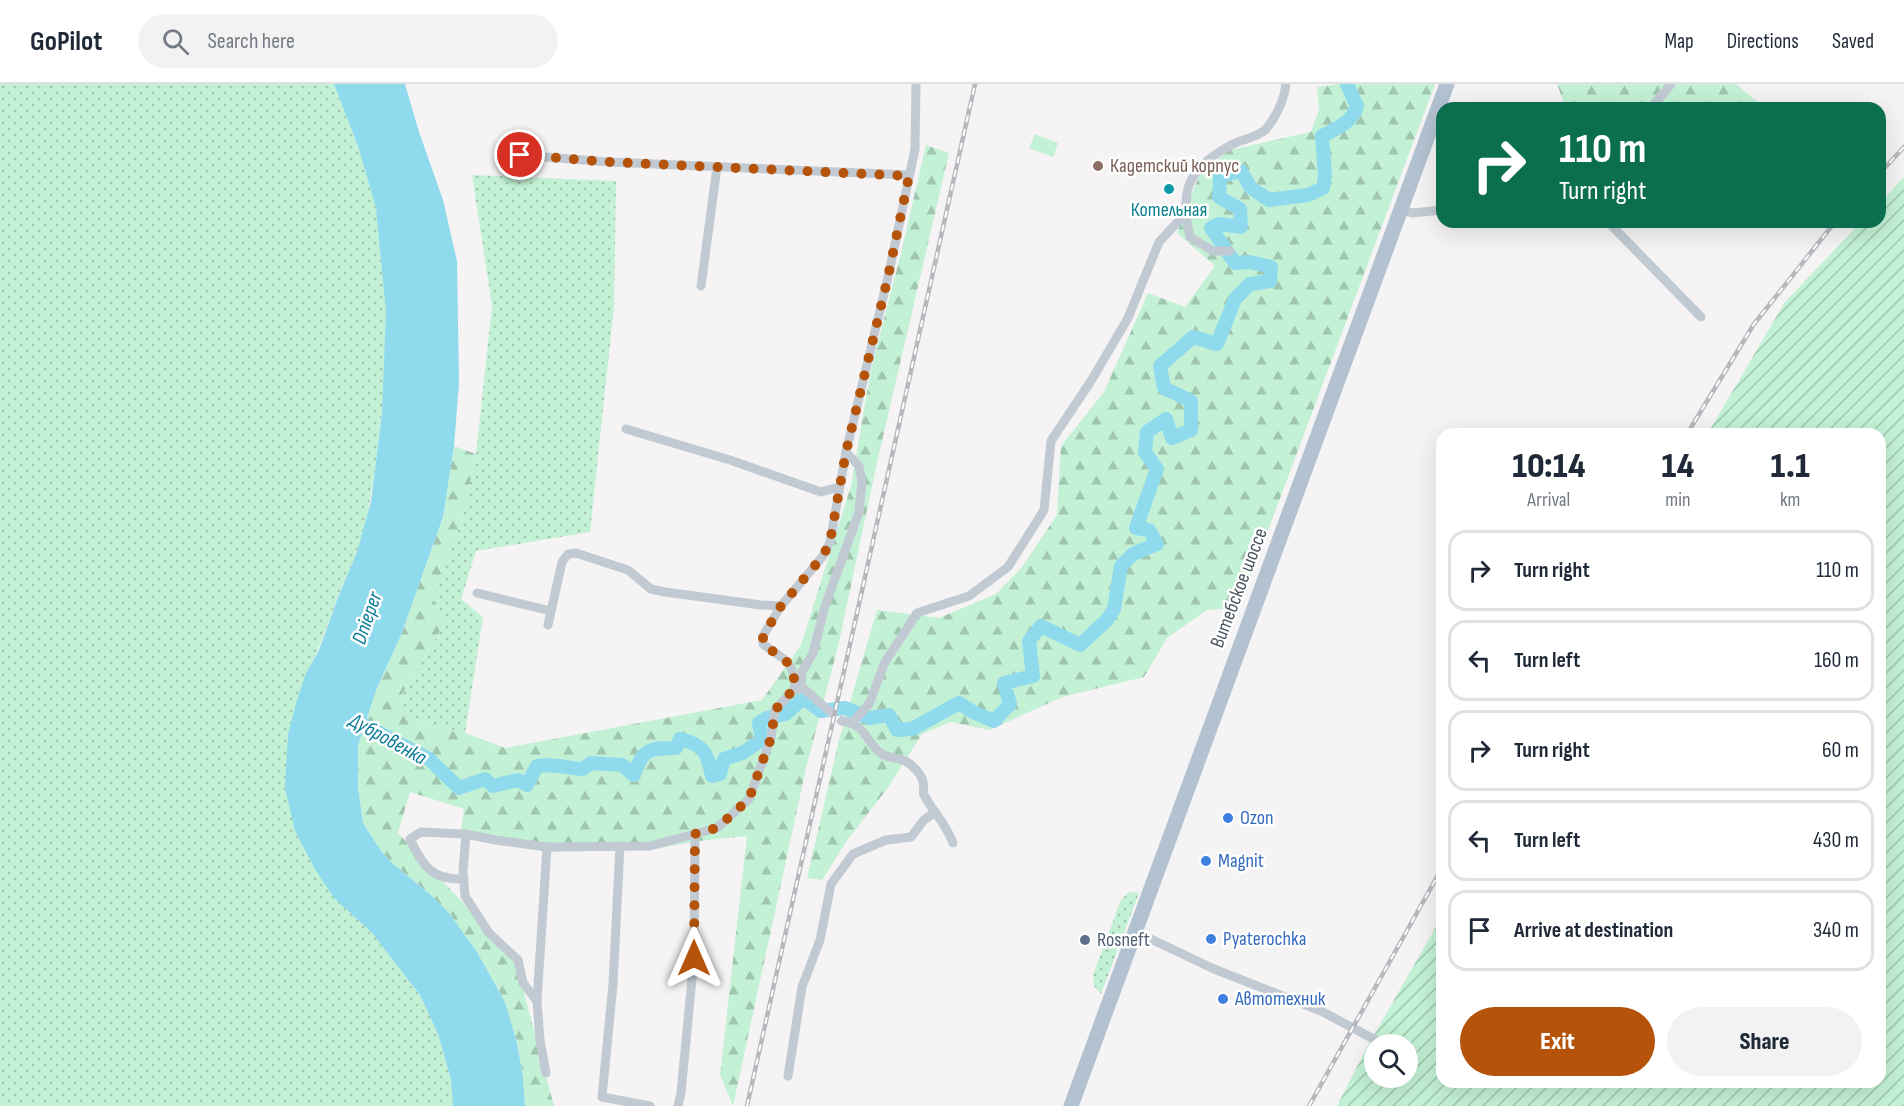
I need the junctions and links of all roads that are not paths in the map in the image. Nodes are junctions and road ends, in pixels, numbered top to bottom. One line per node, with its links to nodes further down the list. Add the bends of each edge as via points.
1 (916, 84): 8 (street, via 915,149)
2 (1286, 84): 11 (street, via 1284,100 1264,130 1202,163 1187,192)
3 (1671, 84): 4 (street)
4 (1656, 102)
5 (1436, 114): 9 (main road, Витебское шоссе)
6 (520, 155): 7 (street)
7 (717, 167): 8 (street); 14 (street)
8 (909, 176): 17 (street)
9 (1400, 209): 10 (street, via 1412,213); 35 (main road, Витебское шоссе)
10 (1436, 211)
11 (1185, 214): 13 (street, via 1190,237 1213,251); 27 (street, via 1159,242 1128,318 1051,441 1044,510 1008,567 969,597 917,613 885,662 870,704)
12 (1614, 228): 15 (street)
13 (1230, 251)
14 (701, 286)
15 (1701, 317)
16 (626, 429): 18 (street, via 821,492)
17 (846, 452): 18 (street); 24 (street, via 859,466 859,512 825,606 813,653 802,672 801,686)
18 (839, 487): 20 (street, via 830,542)
19 (477, 593): 21 (street)
20 (781, 606): 21 (street, via 651,589 628,570 576,553 568,554 562,562); 23 (street, via 763,636 763,644 794,671)
21 (551, 611): 22 (street)
22 (548, 625)
23 (795, 688): 24 (street); 30 (street, via 775,710 771,738 749,799 717,828)
24 (811, 695): 25 (street)
25 (828, 710)
26 (842, 721): 27 (street)
27 (853, 722): 28 (street, via 882,755 914,767 923,782 922,793)
28 (935, 813): 31 (street, via 948,828); 39 (street, via 911,837 886,840 853,854 831,884 820,940 802,987)
29 (466, 834): 33 (street); 34 (street); 34 (street, via 421,832 410,839 428,871 449,879)
30 (695, 834): 32 (street, via 650,846); 41 (street, via 694,958)
31 (953, 843)
32 (620, 846): 33 (street); 40 (street, via 602,1097)
33 (547, 847): 36 (street)
34 (464, 879): 36 (street, via 465,896 489,933 518,960 523,983)
35 (1134, 931): 37 (street, via 1214,969 1321,1011); 42 (main road, Витебское шоссе)
36 (537, 1001): 38 (street)
37 (1364, 1034)
38 (546, 1073)
39 (788, 1076)
40 (650, 1106)
41 (678, 1106)
42 (1071, 1106)

